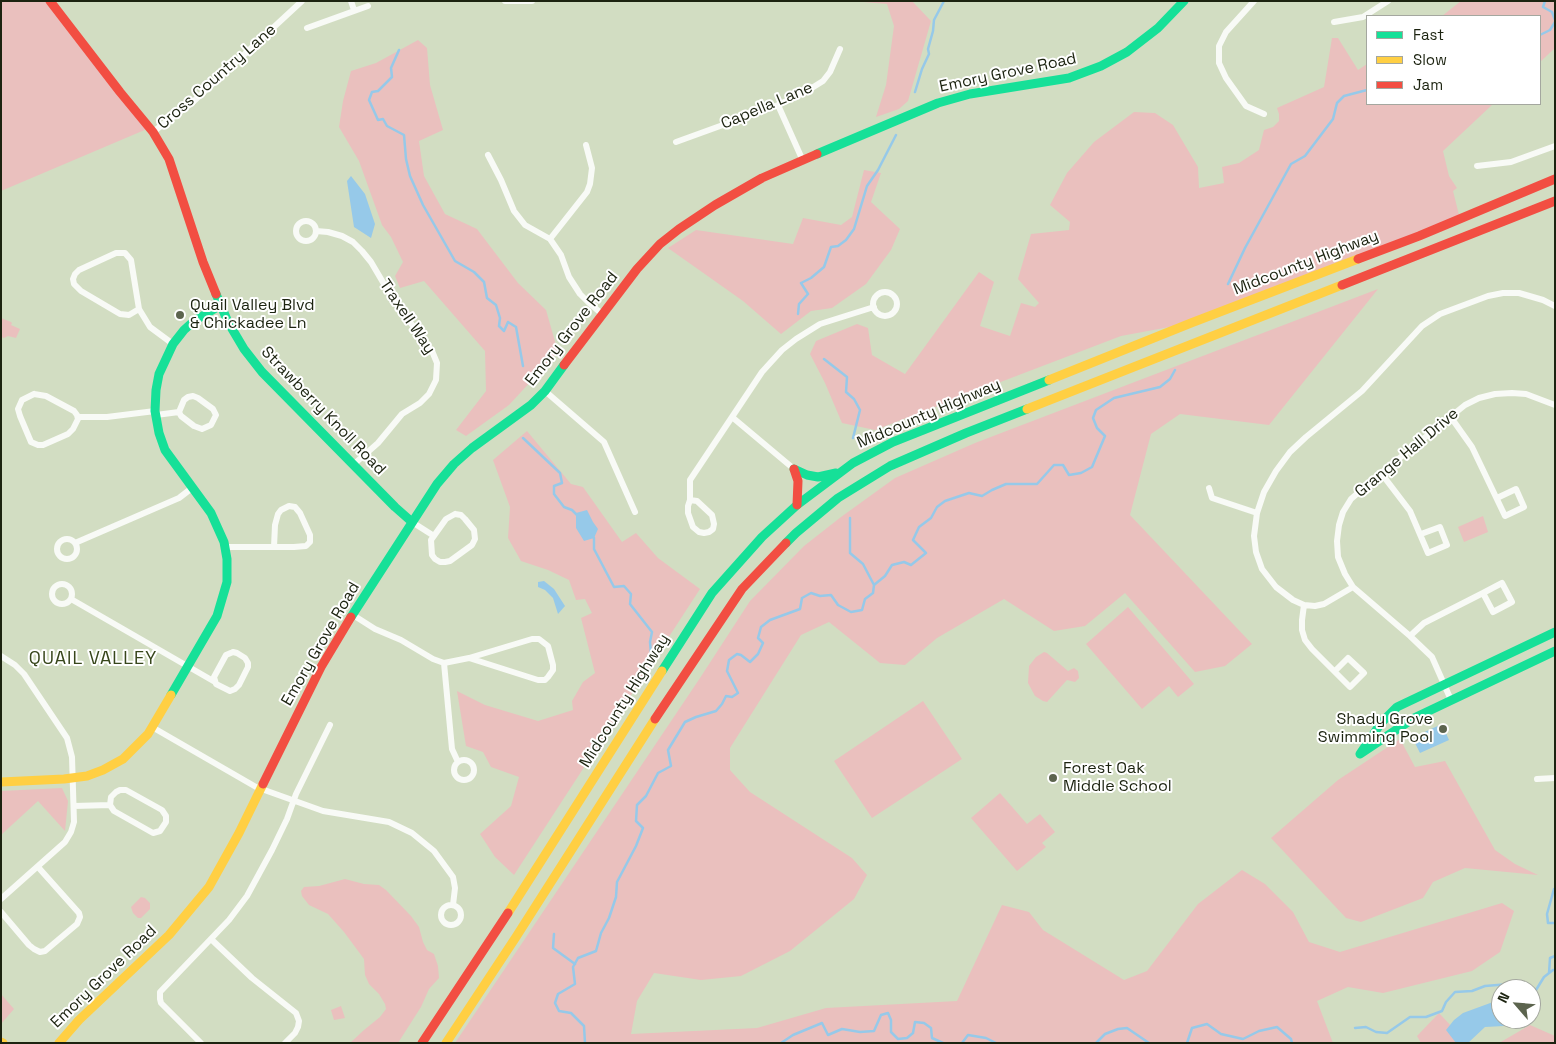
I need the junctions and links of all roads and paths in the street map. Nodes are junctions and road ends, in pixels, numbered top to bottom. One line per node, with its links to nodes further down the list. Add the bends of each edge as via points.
1 (50, 1): 18 (street, Strawberry Knoll Road)
2 (302, 1): 18 (street, Cross Country Lane, via 194,101)
3 (351, 1): 10 (street)
4 (505, 1): 5 (street)
5 (532, 1)
6 (1184, 1): 23 (street, Emory Grove Road, via 1158,28 1127,52 1101,66 1068,78 970,94 938,103)
7 (1254, 1): 17 (street, via 1226,32 1219,46 1219,63 1246,106)
8 (1388, 1): 11 (street)
9 (368, 6): 10 (street)
10 (354, 10): 14 (street)
11 (1366, 15)
12 (1366, 15): 13 (street)
13 (1334, 22)
14 (306, 28)
15 (840, 49): 16 (street, Capella Lane, via 823,81)
16 (778, 105): 19 (street, Capella Lane); 23 (street)
17 (1264, 114)
18 (153, 132): 29 (street, Strawberry Knoll Road, via 169,159 203,262)
19 (676, 142)
20 (586, 145): 28 (street, via 592,168 590,184)
21 (1555, 146): 24 (street, via 1511,162)
22 (488, 155): 28 (street, via 514,211 525,225)
23 (803, 161): 33 (street, Emory Grove Road, via 762,178 679,229 637,269)
24 (1477, 166)
25 (1555, 179): 44 (street, Midcounty Highway, via 1419,236 1182,326 894,442)
26 (1555, 201): 95 (street, Midcounty Highway, via 966,433 890,466 838,498 796,533 742,589)
27 (316, 231): 42 (street, Traxell Way, via 342,236 362,251 432,351 437,363 436,380 427,397 402,414 378,443)
28 (550, 239): 33 (street, via 580,294)
29 (221, 305): 34 (street, via 194,321); 42 (street, Strawberry Knoll Road, via 237,339 253,362)
30 (1555, 306): 52 (street, via 1519,294 1503,293 1440,314 1422,326 1362,391 1290,452 1264,492)
31 (874, 307): 41 (street, via 820,324 796,339 762,372)
32 (139, 309): 32 (street, via 120,314 78,289 74,276 83,268 125,253 131,260); 34 (street, via 150,327)
33 (602, 314): 35 (street, Emory Grove Road)
34 (173, 344): 38 (street, via 160,374)
35 (545, 392): 51 (street, via 604,442); 53 (street, Emory Grove Road, via 454,464)
36 (1555, 404): 39 (street, Grange Hall Drive, via 1526,394 1495,394 1479,398)
37 (179, 412): 37 (street, via 184,400 193,396 213,409 216,415 211,425 202,429); 38 (street)
38 (155, 413): 40 (street); 46 (street, via 165,450)
39 (1450, 416): 45 (street, Grange Hall Drive); 48 (street, via 1472,447)
40 (78, 417): 40 (street, via 71,432 38,445 30,439 18,410 23,399 38,394 71,408)
41 (732, 417): 43 (street); 49 (street, via 691,476)
42 (352, 465): 53 (street, Strawberry Knoll Road)
43 (794, 470): 44 (street, via 818,477); 50 (street, via 798,481)
44 (840, 472): 50 (street, Midcounty Highway)
45 (1381, 473): 54 (street, via 1410,511); 59 (street, Grange Hall Drive, via 1351,499 1339,525 1338,557)
46 (192, 488): 56 (street, via 179,498); 57 (street, via 216,521)
47 (1209, 488): 52 (street, via 1212,498)
48 (1496, 498): 48 (street, via 1505,516 1524,507 1516,488)
49 (690, 500): 49 (street, via 688,513 693,527 699,532 709,532 714,524 712,515)
50 (797, 505): 94 (street, Midcounty Highway, via 762,537 712,593)
51 (635, 512)
52 (1257, 513): 62 (street, via 1254,536 1262,569 1276,587)
53 (412, 522): 55 (street); 63 (street, Emory Grove Road)
54 (1421, 534): 54 (street, via 1428,553 1447,545 1440,527)
55 (434, 536): 55 (street, via 432,555 446,562 472,545 475,536 465,519 456,514 448,518)
56 (75, 543)
57 (225, 547): 58 (street); 70 (street, via 227,574 222,603)
58 (274, 547): 58 (street, via 302,547 310,542 309,532 295,507 289,506 278,514)
59 (1353, 587): 62 (street, via 1324,604); 65 (street, Grange Hall Drive)
60 (1483, 593): 60 (street, via 1502,583 1512,602 1492,612); 65 (street, via 1424,623)
61 (71, 599): 70 (street)
62 (1304, 605): 71 (street, via 1302,630 1305,640)
63 (353, 615): 69 (street); 82 (street, Emory Grove Road, via 315,680)
64 (1555, 632): 73 (street)
65 (1410, 636): 73 (street, Grange Hall Drive, via 1432,657)
66 (1555, 651): 74 (street)
67 (1, 656): 78 (street, via 24,674 65,734 70,748)
68 (469, 658): 68 (street, via 535,638 548,646 553,668 548,678 540,680); 69 (street)
69 (444, 663): 77 (street, via 452,749)
70 (187, 667): 72 (street); 76 (street)
71 (1335, 672): 71 (street, via 1350,687 1364,673 1348,658)
72 (215, 682): 72 (street, via 232,691 247,670 248,662 235,652 226,655 214,676)
73 (1444, 684): 74 (street, Grange Hall Drive); 74 (street, via 1397,707 1366,742 1360,754 1414,718)
74 (1451, 700)
75 (330, 725): 83 (street)
76 (152, 727): 78 (street, via 117,763 96,773); 82 (street)
77 (458, 762)
78 (72, 778): 81 (street); 85 (street)
79 (1555, 778): 80 (street)
80 (1537, 779)
81 (1, 782)
82 (261, 789): 83 (street); 91 (street, Emory Grove Road, via 202,896 169,935 78,1020)
83 (293, 801): 88 (street, via 338,815 389,822 412,833 434,851 452,877 455,888); 90 (street, via 257,880 236,912)
84 (110, 805): 84 (street, via 114,811 151,833 159,832 166,820 162,810 126,790 116,792); 85 (street)
85 (74, 806): 86 (street, via 74,824 69,837)
86 (38, 867): 87 (street); 89 (street, via 79,913 77,924 40,952 29,945)
87 (1, 899)
88 (453, 905)
89 (1, 912)
90 (211, 939): 92 (street, via 163,988 159,998); 93 (street, via 296,1013 298,1027)
91 (59, 1043)
92 (201, 1043)
93 (285, 1043)
94 (422, 1043)
95 (446, 1043)

